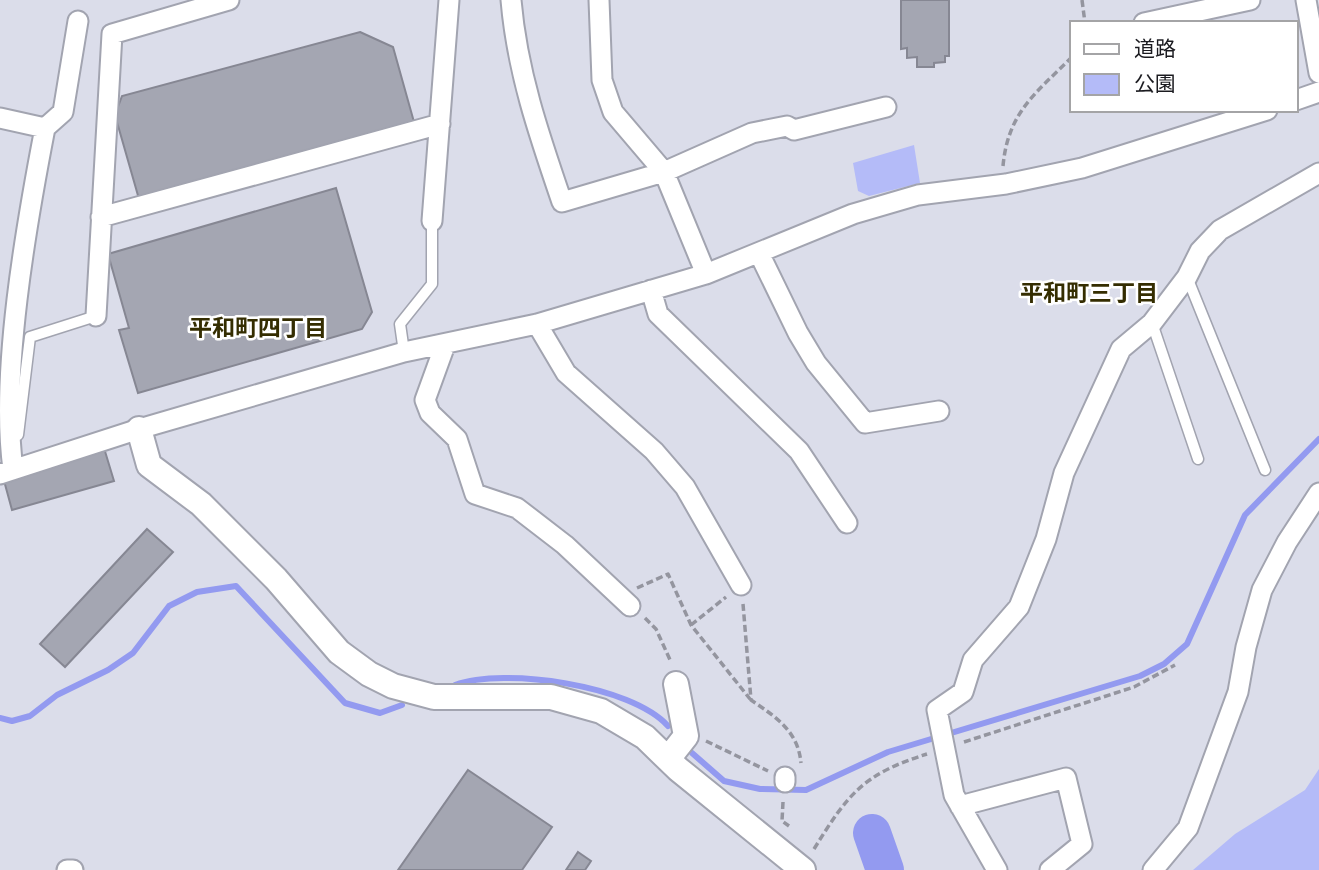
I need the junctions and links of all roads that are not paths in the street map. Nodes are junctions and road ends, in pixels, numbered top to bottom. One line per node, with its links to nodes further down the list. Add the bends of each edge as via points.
1 (229, 0): 19 (street, via 112,34)
2 (449, 0): 15 (street)
3 (511, 0): 17 (street, via 530,106 562,202)
4 (599, 0): 17 (street, via 602,80 613,112)
5 (1250, 0): 8 (street)
6 (1306, 0): 9 (street)
7 (78, 21): 16 (street, via 63,112)
8 (1153, 21)
9 (1319, 73)
10 (1319, 92): 11 (street)
11 (1298, 99)
12 (886, 107): 17 (street, via 814,127 793,130 787,126 752,133)
13 (1261, 112): 21 (street, via 1082,168 918,195)
14 (0, 118): 16 (street)
15 (440, 124): 19 (street); 20 (street)
16 (45, 128): 33 (street, via 2,352)
17 (664, 172): 22 (street)
18 (1319, 173): 23 (street, via 1220,230 1200,251)
19 (101, 217): 25 (street)
20 (432, 221): 29 (lane, via 432,284 400,324)
21 (759, 253): 22 (street); 30 (street, via 810,353 865,423)
22 (706, 274): 24 (street)
23 (1187, 277): 26 (street); 34 (lane)
24 (651, 290): 27 (street); 36 (street, via 658,314 799,451)
25 (96, 316): 33 (lane, via 30,337)
26 (1152, 323): 32 (lane); 41 (street, via 1121,349 1064,473 1046,539 1019,607 973,660 963,692 937,710)
27 (537, 324): 28 (street); 37 (street, via 566,373 654,451 685,487)
28 (445, 345): 29 (street); 38 (street, via 425,400 430,413 457,439 475,495 517,508 565,545)
29 (404, 352): 31 (street)
30 (939, 411)
31 (139, 429): 33 (street); 40 (street, via 149,465 201,505 276,579 339,652 369,674 434,697 569,699 625,724)
32 (1198, 458)
33 (12, 470)
34 (1265, 470)
35 (1319, 493): 47 (street, via 1262,590 1238,692 1188,828)
36 (847, 523)
37 (741, 584)
38 (624, 601)
39 (676, 684): 40 (street, via 687,736)
40 (668, 759): 42 (street)
41 (960, 807): 45 (street); 46 (street, via 1066,778 1082,845)
42 (801, 868)
43 (67, 870): 44 (street)
44 (73, 870)
45 (997, 870)
46 (1050, 870)
47 (1153, 870)

